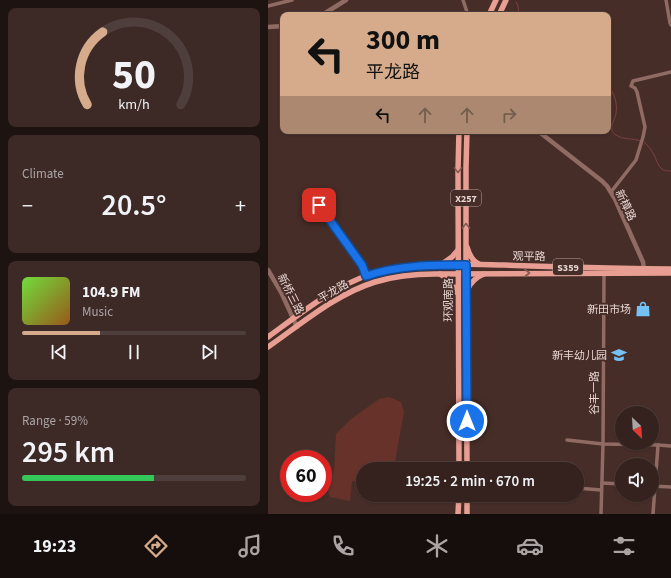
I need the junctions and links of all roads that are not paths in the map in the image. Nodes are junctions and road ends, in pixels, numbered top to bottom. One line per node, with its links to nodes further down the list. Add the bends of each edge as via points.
1 (292, 0): 7 (street)
2 (346, 0): 8 (street)
3 (463, 0): 9 (street)
4 (496, 0): 10 (main road)
5 (506, 0): 11 (main road)
6 (666, 0): 12 (street)
7 (268, 6)
8 (327, 12)
9 (467, 12)
10 (490, 12)
11 (500, 12)
12 (671, 25)
13 (268, 26): 14 (street)
14 (280, 26)
15 (671, 72): 19 (street, via 633,81 632,86 637,92 645,128 636,160)
16 (459, 134): 22 (main road, 环观南路 / X257, one-way to 22)
17 (467, 134): 21 (main road, 环观南路 / X257, one-way to 17)
18 (542, 134): 19 (street, 新樟路, via 602,181)
19 (611, 192): 27 (street, 新樟路)
20 (319, 205): 36 (street, via 362,265)
21 (466, 243): 25 (main road, 环观南路 / X257); 26 (main road, via 470,255)
22 (458, 250): 23 (main road, via 450,259); 24 (main road, 环观南路 / X257)
23 (438, 265): 24 (main road, 平龙路 / S359); 36 (main road, 平龙路 / S359, via 394,268)
24 (458, 265): 25 (main road, 观平路 / S359); 30 (main road, 环观南路 / X257)
25 (466, 265): 26 (main road, 观平路 / S359); 31 (main road, 环观南路 / X257)
26 (481, 265): 27 (main road, 观平路 / S359)
27 (644, 269): 28 (main road, 观平路 / S359)
28 (671, 269)
29 (268, 270): 39 (street, 新桥三路)
30 (458, 273): 31 (main road, 平龙路 / S359); 35 (main road, 平龙路 / S359); 38 (main road, 环观南路 / X257)
31 (466, 273): 32 (main road, 观平路 / S359); 37 (main road, 环观南路 / X257)
32 (488, 273): 33 (main road, 观平路 / S359, one-way to 33); 37 (main road, via 473,280)
33 (604, 273): 34 (main road, 观平路 / S359); 44 (street, 谷丰一路)
34 (671, 273)
35 (436, 274): 38 (main road, via 449,281); 40 (main road, 平龙路 / S359, via 416,274 363,286 334,301)
36 (366, 276): 39 (main road, 平龙路 / S359, via 338,289)
37 (466, 294): 49 (main road, 环观南路 / X257)
38 (458, 297): 48 (main road, 环观南路 / X257)
39 (293, 319): 40 (street, 新桥三路); 41 (main road, 平龙路 / S359)
40 (297, 326): 42 (main road, 平龙路 / S359)
41 (268, 337)
42 (268, 347)
43 (567, 440): 44 (street)
44 (603, 444): 45 (street); 50 (street, 谷丰一路)
45 (615, 444)
46 (659, 445): 47 (street)
47 (671, 446)
48 (459, 462)
49 (467, 462)
50 (602, 483): 51 (street); 55 (street, 谷丰一路)
51 (615, 484)
52 (659, 486): 53 (street)
53 (671, 487)
54 (584, 489): 55 (street)
55 (601, 490): 61 (street, 谷丰一路)
56 (459, 502): 59 (main road)
57 (467, 502): 60 (main road)
58 (653, 502): 62 (street)
59 (458, 514)
60 (467, 514)
61 (601, 514)
62 (653, 514)

